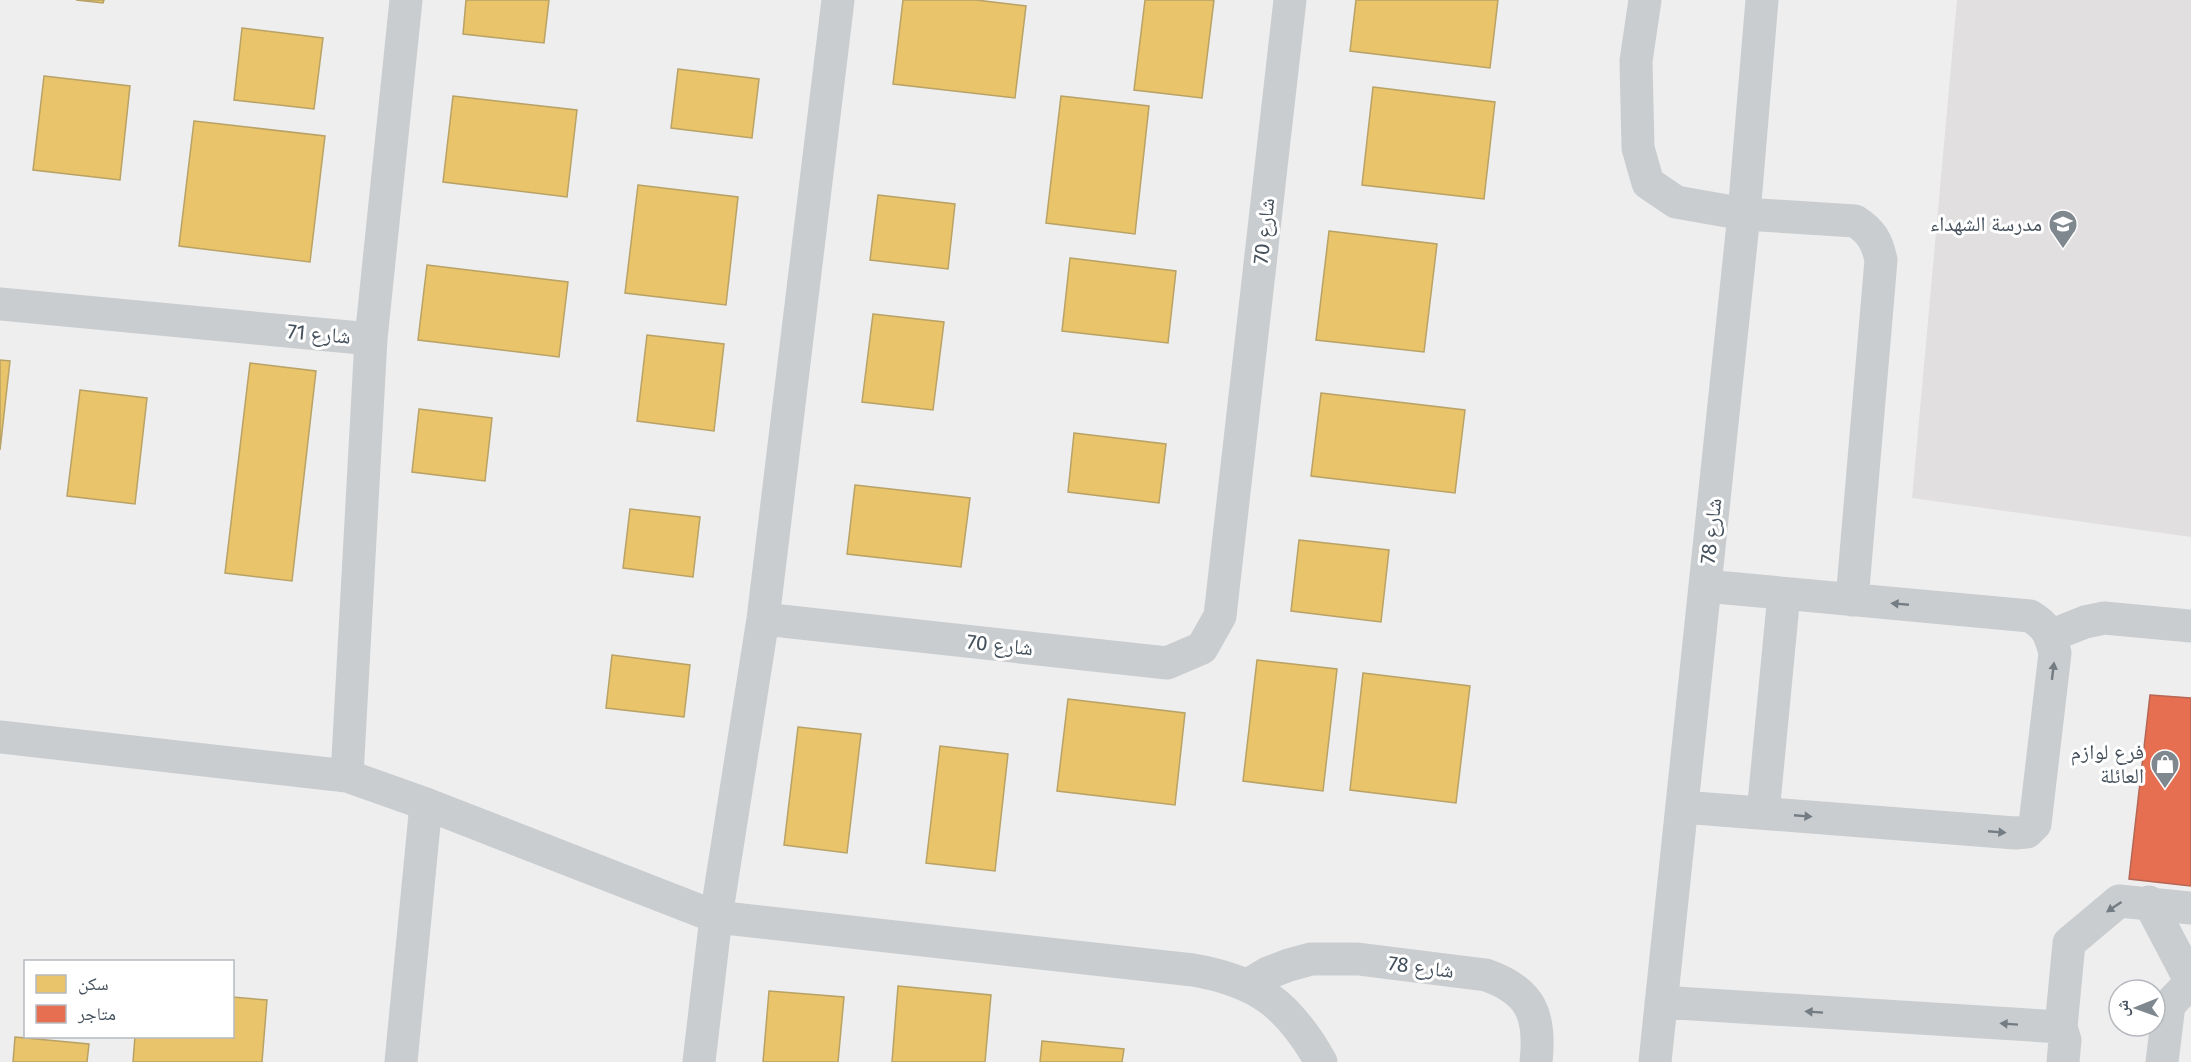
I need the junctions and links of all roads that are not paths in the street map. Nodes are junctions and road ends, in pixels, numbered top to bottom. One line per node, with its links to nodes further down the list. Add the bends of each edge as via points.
1 (406, 0): 8 (street, شارع 71)
2 (838, 0): 12 (street)
3 (1290, 0): 12 (street, شارع 70, via 1220,616 1202,648 1167,663)
4 (1645, 0): 6 (street, via 1636,61 1638,147 1648,183 1676,202)
5 (1762, 0): 6 (street, شارع 78)
6 (1744, 214): 9 (street, شارع 78); 11 (street, via 1855,221 1868,229 1877,243 1881,260)
7 (0, 304): 8 (street, شارع 71)
8 (371, 339): 16 (street)
9 (1705, 586): 10 (street); 18 (street, شارع 78)
10 (1784, 594): 11 (street); 19 (street)
11 (1852, 600): 14 (street, one-way to 11, via 2030,616)
12 (763, 619): 22 (street)
13 (2191, 626): 14 (street, via 2104,618)
14 (2050, 636): 19 (street, one-way to 14, via 2027,832 2035,824 2055,653)
15 (0, 737): 16 (street)
16 (347, 776): 17 (street)
17 (426, 804): 22 (street); 27 (street)
18 (1682, 807): 19 (street); 25 (street, شارع 78)
19 (1763, 813)
20 (2149, 902): 21 (street); 23 (street); 26 (street, one-way to 26, via 2119,901 2069,943)
21 (2191, 908)
22 (716, 916): 24 (street, via 1193,970); 28 (street)
23 (2191, 982): 33 (street, via 2169,1005)
24 (1248, 985): 29 (street, via 1294,1020); 30 (street, شارع 78, via 1268,973 1311,959 1358,959 1486,975 1520,992 1531,1007 1537,1025)
25 (1661, 1002): 26 (street, one-way to 25); 31 (street, شارع 78)
26 (2061, 1027): 32 (street, via 2065,1040)
27 (401, 1062)
28 (699, 1062)
29 (1321, 1062)
30 (1536, 1062)
31 (1655, 1062)
32 (2063, 1062)
33 (2162, 1062)

